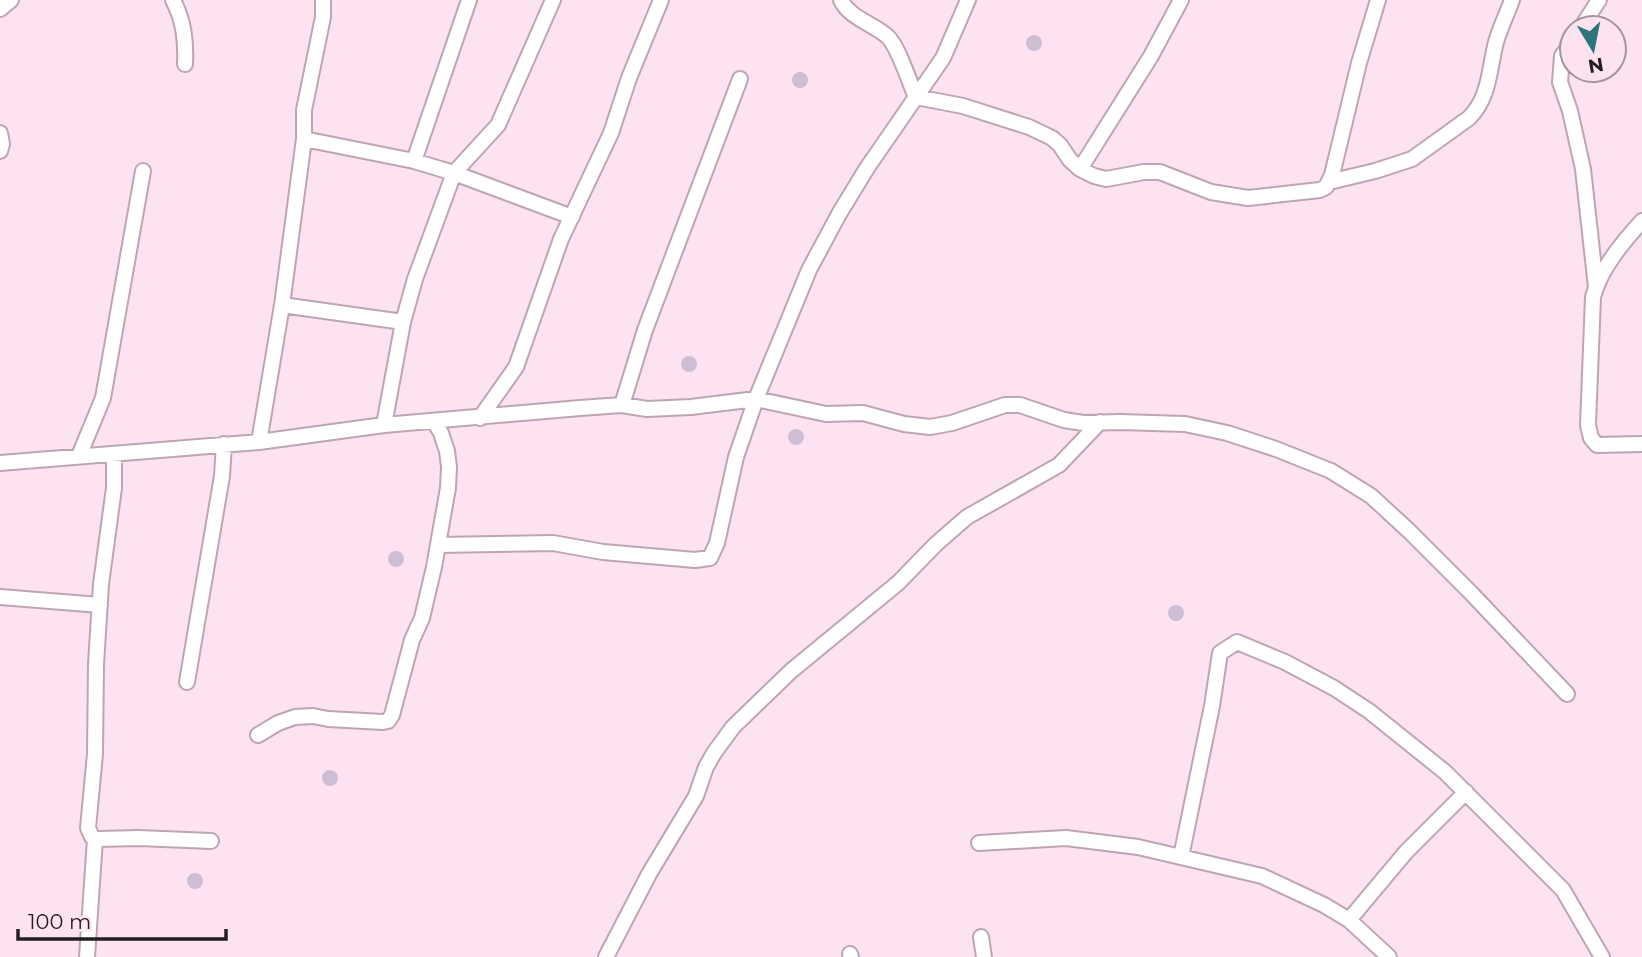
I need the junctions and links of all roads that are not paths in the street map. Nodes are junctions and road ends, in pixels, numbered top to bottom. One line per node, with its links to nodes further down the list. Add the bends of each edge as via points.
1 (11, 0): 12 (street)
2 (173, 0): 13 (street, via 184,34)
3 (323, 0): 18 (street, via 304,110)
4 (469, 0): 20 (street)
5 (553, 0): 23 (street, via 498,125)
6 (661, 0): 25 (street, via 611,133)
7 (841, 0): 16 (street, via 845,9 891,40)
8 (968, 0): 16 (street, via 943,58)
9 (1181, 0): 21 (street)
10 (1378, 0): 24 (street)
11 (1512, 0): 24 (street, via 1497,40 1487,92 1469,118 1412,159)
12 (0, 9)
13 (185, 64)
14 (740, 79): 31 (street, via 645,330)
15 (1561, 84): 27 (street, via 1583,169)
16 (916, 97): 21 (street, via 964,106 1029,127 1052,138); 30 (street, via 867,168 821,248)
17 (0, 134): 19 (street)
18 (304, 139): 20 (street); 28 (street)
19 (0, 151)
20 (414, 161): 23 (street)
21 (1080, 169): 24 (street, via 1107,178 1160,172 1211,192 1248,198 1320,190)
22 (143, 171): 40 (street, via 103,398)
23 (454, 173): 25 (street); 29 (street)
24 (1329, 182)
25 (572, 217): 32 (street, via 516,367)
26 (1642, 221): 27 (street)
27 (1596, 287): 38 (street, via 1591,438 1603,446)
28 (282, 306): 29 (street); 36 (street)
29 (403, 322): 35 (street)
30 (756, 399): 31 (street, via 647,409); 34 (street, via 826,414 863,413 930,427 1005,405 1020,405 1064,420); 42 (street, via 710,558 603,552 553,543)
31 (622, 405): 32 (street)
32 (480, 418): 33 (street)
33 (434, 421): 35 (street); 42 (street, via 449,467)
34 (1100, 422): 46 (street, via 1206,429 1331,471 1371,496 1408,530); 56 (street, via 1059,465 967,517 733,727 713,753 696,796)
35 (384, 425): 36 (street)
36 (259, 442): 37 (street)
37 (224, 444): 39 (street); 45 (street)
38 (1642, 444)
39 (114, 454): 40 (street); 44 (street)
40 (79, 456): 41 (street)
41 (0, 463)
42 (438, 545): 47 (street, via 422,618 391,718 383,722 295,717)
43 (0, 597): 44 (street)
44 (100, 605): 49 (street, via 88,818)
45 (187, 682)
46 (1567, 694)
47 (258, 735)
48 (1466, 792): 52 (street, via 1357,703 1285,662 1237,642 1220,653); 53 (street, via 1406,852); 59 (street, via 1563,890)
49 (94, 839): 50 (street); 55 (street)
50 (211, 841)
51 (979, 843): 52 (street, via 1066,838)
52 (1181, 857): 53 (street, via 1262,876)
53 (1349, 920): 58 (street)
54 (981, 937): 57 (street)
55 (87, 957)
56 (606, 957)
57 (984, 957)
58 (1389, 957)
59 (1602, 957)

